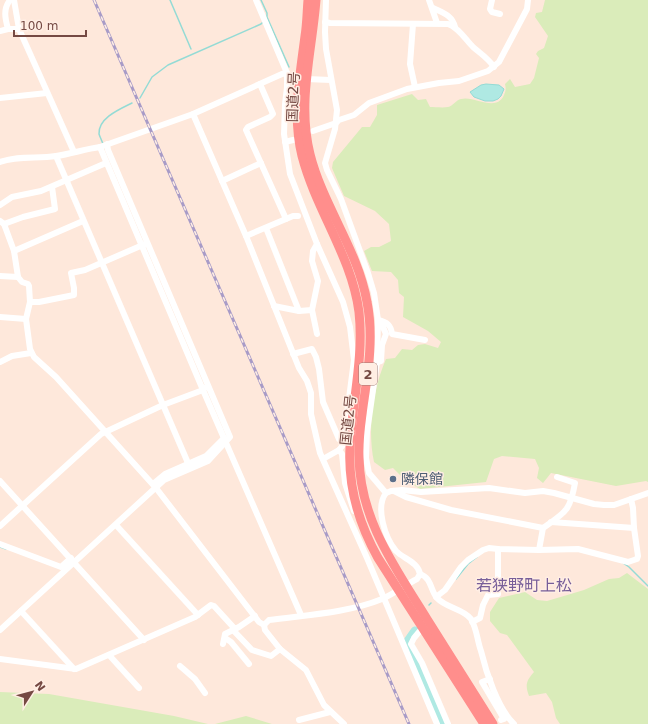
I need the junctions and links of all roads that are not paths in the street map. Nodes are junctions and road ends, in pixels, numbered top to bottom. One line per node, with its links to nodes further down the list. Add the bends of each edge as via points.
1 (10, 0): 16 (street, via 5,14)
2 (14, 0): 17 (street)
3 (256, 0): 20 (street)
4 (308, 0): 84 (highway, 国道2号 / 2, via 298,91 299,145 306,171 346,264 357,300 361,341 360,368 350,443 350,466)
5 (316, 0): 21 (highway, 国道2号 / 2)
6 (326, 0): 12 (street)
7 (429, 0): 10 (street)
8 (492, 0): 11 (street, via 490,9)
9 (528, 0): 19 (street, via 527,9)
10 (432, 8): 13 (street); 15 (street, via 447,14 454,21)
11 (500, 14)
12 (325, 22): 14 (street); 22 (street)
13 (437, 23): 14 (street); 15 (street)
14 (413, 24): 24 (street, via 410,64)
15 (455, 27): 19 (street)
16 (8, 29): 17 (street); 18 (street)
17 (19, 29): 25 (street)
18 (0, 31)
19 (494, 67): 24 (street, via 459,81)
20 (287, 74): 23 (street); 31 (street)
21 (306, 79): 22 (street); 94 (highway, 国道2号 / 2, via 304,121 310,155 320,184 355,262 368,303 370,348 358,456 364,496 372,523)
22 (331, 80): 28 (street, via 337,110)
23 (260, 84): 27 (street); 37 (street, via 273,114 270,118 246,128)
24 (415, 87): 28 (street, via 369,104 354,115)
25 (47, 93): 26 (street); 33 (street)
26 (0, 98)
27 (193, 114): 32 (street); 39 (street)
28 (336, 123): 29 (street); 60 (street, via 325,163 368,272)
29 (313, 130)
30 (293, 140): 31 (street)
31 (285, 142): 49 (street, via 293,182)
32 (103, 146): 33 (street); 36 (street); 48 (street, via 108,150)
33 (74, 152): 34 (street)
34 (56, 156): 35 (street, via 22,157); 38 (street)
35 (0, 162)
36 (106, 163): 38 (street); 48 (street)
37 (261, 163): 39 (street); 43 (street)
38 (66, 180): 40 (street); 44 (street)
39 (222, 180): 47 (street)
40 (52, 187): 41 (street, via 12,197); 45 (street, via 55,209)
41 (0, 205)
42 (298, 216): 43 (street)
43 (286, 219): 46 (street)
44 (83, 221): 50 (street); 51 (street)
45 (2, 222): 50 (street)
46 (266, 228): 47 (street); 57 (street)
47 (246, 236): 55 (street)
48 (145, 244): 51 (street); 66 (street); 69 (street, via 230,437)
49 (317, 244): 56 (street, via 312,261 318,281); 70 (street, via 354,332 353,372)
50 (14, 251): 53 (street)
51 (101, 263): 54 (street, via 71,273 74,295); 67 (street)
52 (0, 276): 53 (street)
53 (18, 277): 54 (street, via 29,286)
54 (30, 302): 59 (street)
55 (274, 306): 57 (street); 64 (street)
56 (312, 310): 57 (street); 61 (street)
57 (299, 311)
58 (0, 317): 59 (street)
59 (26, 319): 63 (street)
60 (378, 323): 62 (street, via 386,322 392,334); 78 (street, via 377,362 366,458 369,473)
61 (317, 334)
62 (425, 340)
63 (31, 353): 65 (street, via 12,356); 68 (street)
64 (293, 354): 70 (street, via 312,349 319,369 323,402 339,439); 72 (street, via 311,393 311,414)
65 (0, 362)
66 (205, 388): 67 (street); 69 (street)
67 (163, 405): 68 (street); 73 (street)
68 (105, 431): 76 (street); 82 (street)
69 (225, 440): 73 (street, via 206,456); 76 (street, via 208,461 171,476); 99 (street)
70 (344, 441): 71 (street)
71 (339, 450): 72 (street); 84 (street, via 342,454 350,502)
72 (323, 459): 96 (street)
73 (188, 463): 76 (street, via 165,474)
74 (557, 477): 80 (street, via 575,483)
75 (0, 481): 82 (street)
76 (155, 486): 85 (street); 100 (street)
77 (394, 491): 78 (street); 80 (street, via 489,488 525,493 554,492); 87 (street, via 451,510)
78 (386, 493): 93 (street, via 381,503 383,525 390,542 417,566)
79 (648, 493): 81 (street)
80 (573, 498): 81 (street, via 604,505 614,505); 83 (street, via 565,513)
81 (631, 499): 88 (street)
82 (23, 506): 86 (street); 92 (street)
83 (551, 522): 87 (street); 88 (street)
84 (361, 523): 94 (highway, 国道2号 / 2, via 378,558)
85 (116, 525): 92 (street); 98 (street)
86 (0, 526)
87 (543, 528): 90 (street)
88 (634, 528): 90 (street, via 638,556 637,559 628,562 578,549)
89 (0, 544): 92 (street, via 61,567)
90 (539, 550): 91 (street)
91 (498, 551): 95 (street, via 489,548 468,560 445,590); 101 (street, via 498,594 488,594 482,605 480,618)
92 (73, 560): 97 (street); 106 (street)
93 (420, 574): 94 (street, via 417,579); 95 (street, via 425,575 430,581)
94 (402, 588): 96 (street); 120 (highway, 国道2号 / 2); 125 (highway, 国道2号 / 2)
95 (436, 597): 101 (street, via 451,608 466,614)
96 (384, 598): 99 (street, via 354,607); 113 (street)
97 (21, 611): 104 (street); 114 (street)
98 (198, 615): 103 (street, via 213,605); 106 (street)
99 (301, 615): 102 (street, via 269,620)
100 (255, 616): 102 (street); 103 (street)
101 (472, 622): 115 (street)
102 (264, 625): 107 (street)
103 (234, 629): 107 (street, via 252,650 271,656); 111 (street, via 225,634 224,641 231,642)
104 (0, 630)
105 (419, 632): 110 (street, via 412,644)
106 (144, 640): 108 (street)
107 (280, 649): 118 (street, via 306,670 319,697)
108 (109, 655): 114 (street); 116 (street)
109 (0, 659): 114 (street)
110 (421, 663): 113 (street); 124 (street)
111 (248, 664)
112 (180, 666): 117 (street, via 195,679)
113 (413, 667): 123 (street)
114 (74, 669)
115 (490, 679): 120 (street, via 482,682 504,719); 121 (street)
116 (139, 688)
117 (205, 693)
118 (330, 712): 119 (street); 122 (street)
119 (299, 720)
120 (497, 722)
121 (512, 723)
122 (344, 724)
123 (437, 724)
124 (448, 724)
125 (484, 724)

